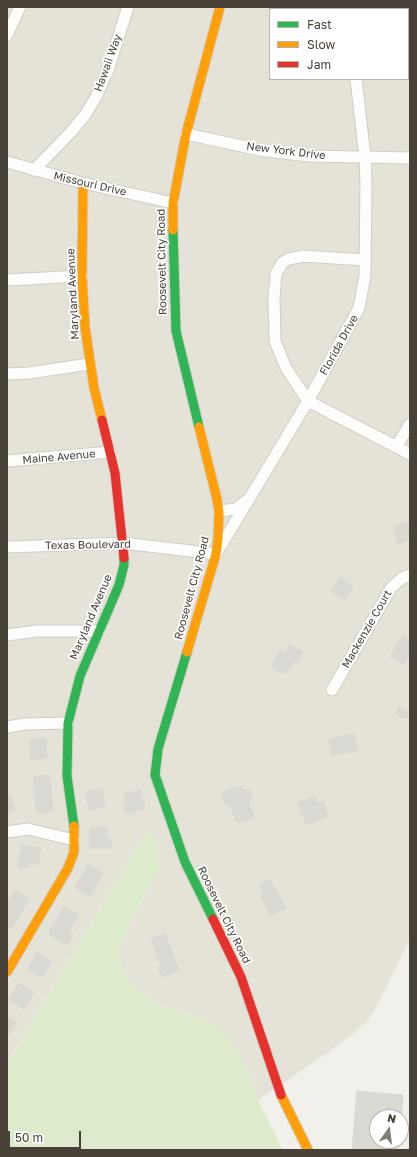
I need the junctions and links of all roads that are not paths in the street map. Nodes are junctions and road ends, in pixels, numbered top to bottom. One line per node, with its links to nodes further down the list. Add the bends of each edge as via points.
1 (20, 7): 4 (street)
2 (128, 7): 10 (street, Hawaii Way, via 108,70 96,97 71,132)
3 (220, 7): 6 (street, Roosevelt City Road)
4 (7, 35)
5 (356, 80): 7 (street, Florida Drive)
6 (186, 134): 7 (street, New York Drive, via 283,153); 12 (street, Roosevelt City Road)
7 (365, 157): 8 (street, New York Drive); 13 (street, Florida Drive)
8 (410, 158)
9 (7, 162): 10 (street, Missouri Drive)
10 (34, 170): 11 (street, Missouri Drive)
11 (83, 183): 12 (street, Missouri Drive); 14 (street, Maryland Avenue)
12 (173, 203): 25 (street, Roosevelt City Road, via 176,331)
13 (365, 260): 18 (street, Florida Drive, via 363,288 356,317); 18 (street, via 295,257 288,259 278,268 274,297 275,341 286,368)
14 (82, 276): 15 (street); 16 (street, Maryland Avenue)
15 (7, 280)
16 (89, 364): 17 (street); 21 (street, Maryland Avenue)
17 (7, 374)
18 (308, 401): 20 (street); 24 (street, Florida Drive)
19 (410, 424): 20 (street)
20 (396, 447): 22 (street)
21 (110, 452): 23 (street, Maine Avenue); 26 (street, Maryland Avenue)
22 (410, 454)
23 (7, 461)
24 (249, 497): 25 (street, Florida Drive, via 236,509); 28 (street, Florida Drive)
25 (219, 511): 28 (street, Roosevelt City Road)
26 (123, 542): 27 (street, Texas Boulevard); 28 (street, Texas Boulevard); 30 (street, Maryland Avenue, via 124,565 121,580)
27 (7, 547)
28 (216, 554): 38 (street, Roosevelt City Road, via 158,749 155,775 185,862 241,977 275,1080)
29 (410, 576): 32 (street, Mackenzie Court, via 402,578 391,588)
30 (99, 631): 31 (street, via 37,631); 33 (street, Maryland Avenue, via 80,676)
31 (7, 635)
32 (332, 690)
33 (68, 723): 34 (street); 36 (street, Maryland Avenue, via 67,780)
34 (7, 727)
35 (7, 832): 36 (street, via 28,829)
36 (74, 840): 37 (street, Maryland Avenue, via 74,852 68,868)
37 (7, 972)
38 (308, 1150)

